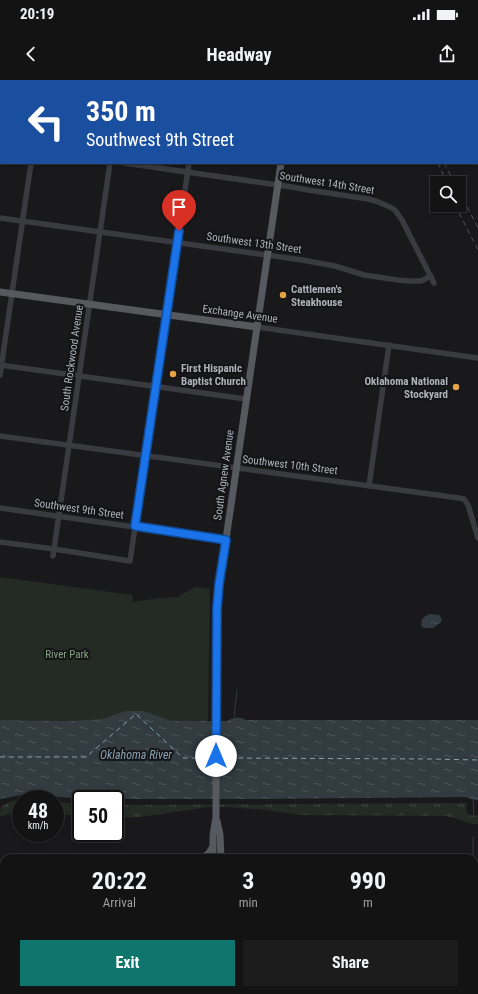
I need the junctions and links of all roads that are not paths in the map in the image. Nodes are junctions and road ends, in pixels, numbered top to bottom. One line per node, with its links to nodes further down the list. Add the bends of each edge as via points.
1 (31, 164): 9 (street)
2 (110, 164): 10 (street, South Rockwood Avenue)
3 (131, 164): 6 (street, Southwest 14th Street)
4 (189, 164): 6 (street)
5 (281, 164): 7 (main road, South Agnew Avenue)
6 (188, 172): 7 (street, Southwest 14th Street); 11 (street)
7 (278, 185): 12 (main road, South Agnew Avenue); 13 (street, Southwest 14th Street, via 368,199 390,206 402,220)
8 (0, 218): 9 (street, Southwest 13th Street)
9 (22, 221): 10 (street, Southwest 13th Street); 16 (street)
10 (100, 232): 11 (street, Southwest 13th Street); 17 (street, South Rockwood Avenue)
11 (178, 243): 12 (street, Southwest 13th Street); 18 (street)
12 (268, 255): 13 (street, Southwest 13th Street, via 409,282 421,281); 19 (main road, South Agnew Avenue)
13 (431, 276): 14 (street, Southwest 14th Street)
14 (434, 283)
15 (0, 292): 16 (main road, Exchange Avenue)
16 (12, 293): 17 (main road, Exchange Avenue); 22 (street)
17 (90, 304): 18 (main road, Exchange Avenue); 24 (street, South Rockwood Avenue)
18 (166, 315): 19 (main road, Exchange Avenue); 25 (street)
19 (257, 327): 20 (street, Exchange Avenue); 26 (main road, South Agnew Avenue)
20 (389, 345): 21 (street, Exchange Avenue); 31 (street)
21 (478, 358)
22 (1, 365): 23 (street); 24 (street)
23 (0, 375)
24 (79, 376): 25 (street); 28 (street, South Rockwood Avenue)
25 (156, 387): 26 (street); 29 (street)
26 (246, 400): 30 (main road, South Agnew Avenue)
27 (0, 436): 28 (street, Southwest 10th Street)
28 (69, 445): 29 (street, Southwest 10th Street); 33 (street, South Rockwood Avenue)
29 (146, 455): 30 (street, Southwest 10th Street); 34 (street)
30 (236, 468): 31 (street, Southwest 10th Street); 36 (main road, South Agnew Avenue)
31 (369, 486): 35 (street, Southwest 10th Street, via 464,499)
32 (0, 508): 33 (street, Southwest 9th Street)
33 (58, 516): 34 (street, Southwest 9th Street); 38 (street, South Rockwood Avenue)
34 (135, 526): 36 (street, Southwest 9th Street); 38 (street, via 130,561)
35 (478, 538)
36 (226, 540): 40 (main road, South Agnew Avenue, via 217,608)
37 (0, 542): 38 (street)
38 (54, 549): 39 (street, South Rockwood Avenue)
39 (52, 556)
40 (216, 835): 41 (main road, South Agnew Avenue); 44 (main road, South Agnew Avenue)
41 (212, 848): 42 (main road); 43 (main road, South Agnew Avenue)
42 (208, 854)
43 (213, 854)
44 (220, 854)

